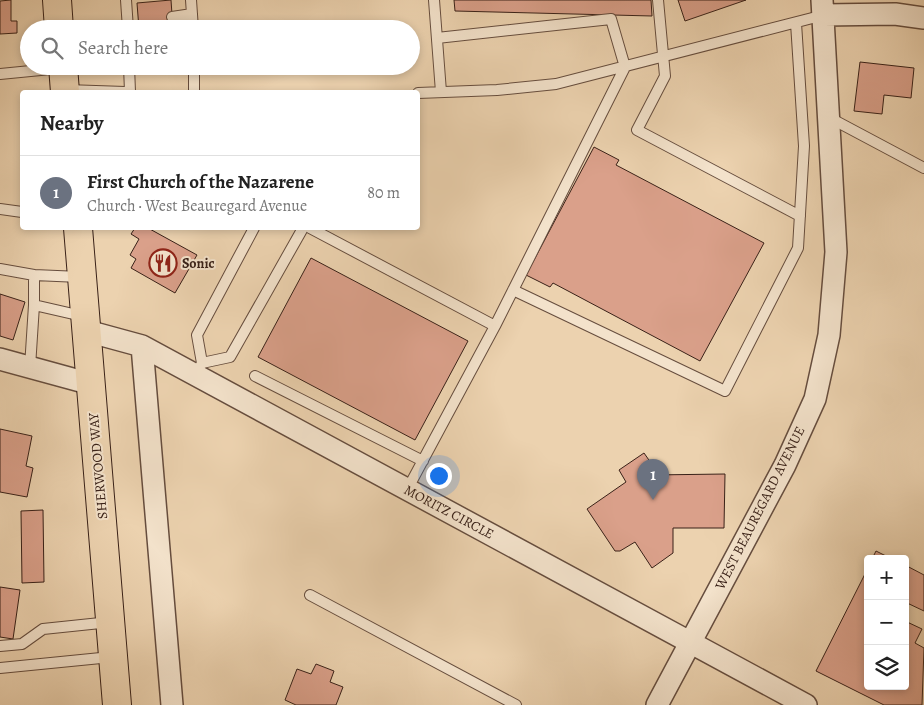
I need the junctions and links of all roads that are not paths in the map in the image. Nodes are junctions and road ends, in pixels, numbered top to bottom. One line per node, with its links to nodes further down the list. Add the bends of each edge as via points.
1 (57, 0): 10 (main road)
2 (126, 0): 11 (lane)
3 (191, 0): 7 (lane)
4 (434, 0): 14 (lane)
5 (658, 0): 15 (lane)
6 (823, 8): 9 (street); 13 (lane); 26 (street, WEST BEAUREGARD AVENUE)
7 (192, 14): 8 (lane); 12 (lane)
8 (172, 17)
9 (924, 18)
10 (58, 20)
11 (130, 20)
12 (192, 20)
13 (796, 23): 15 (lane); 30 (lane, via 804,146)
14 (437, 38): 16 (lane, via 611,19); 24 (lane)
15 (664, 58): 16 (lane); 30 (lane, via 665,76 637,130)
16 (625, 68): 24 (lane, via 556,84); 38 (lane)
17 (0, 74): 20 (lane)
18 (129, 75): 22 (lane)
19 (194, 75): 23 (lane)
20 (64, 79): 21 (lane)
21 (116, 90)
22 (130, 90)
23 (194, 90)
24 (441, 92): 25 (lane)
25 (420, 94)
26 (830, 118): 27 (lane); 52 (street, WEST BEAUREGARD AVENUE, via 836,252 829,335 815,400 786,465)
27 (924, 168)
28 (0, 209): 29 (lane)
29 (20, 212)
30 (800, 216): 38 (lane, via 798,248 725,391)
31 (78, 230): 37 (main road, SHERWOOD WAY)
32 (253, 230): 45 (lane, via 197,335)
33 (302, 230): 45 (lane, via 230,357)
34 (314, 230): 41 (lane)
35 (0, 269): 36 (lane)
36 (34, 275): 37 (lane); 39 (lane)
37 (82, 277): 40 (main road, SHERWOOD WAY)
38 (512, 290): 41 (lane)
39 (34, 305): 40 (lane); 44 (lane)
40 (87, 324): 42 (street, MORITZ CIRCLE); 47 (main road, SHERWOOD WAY)
41 (495, 326): 48 (lane)
42 (142, 346): 45 (street, MORITZ CIRCLE); 57 (street)
43 (0, 359): 44 (street)
44 (30, 367): 47 (street)
45 (199, 369): 49 (street, MORITZ CIRCLE)
46 (255, 376): 48 (lane)
47 (91, 384): 51 (main road, SHERWOOD WAY)
48 (423, 461): 49 (lane)
49 (407, 490): 52 (street, MORITZ CIRCLE)
50 (310, 595): 58 (lane)
51 (110, 622): 53 (lane, via 43,629 22,644); 54 (main road, SHERWOOD WAY)
52 (690, 642): 59 (street, WEST BEAUREGARD AVENUE); 60 (street, MORITZ CIRCLE)
53 (0, 646)
54 (113, 656): 55 (lane); 56 (main road, SHERWOOD WAY)
55 (0, 668)
56 (117, 705)
57 (172, 705)
58 (516, 705)
59 (657, 705)
60 (806, 705)

